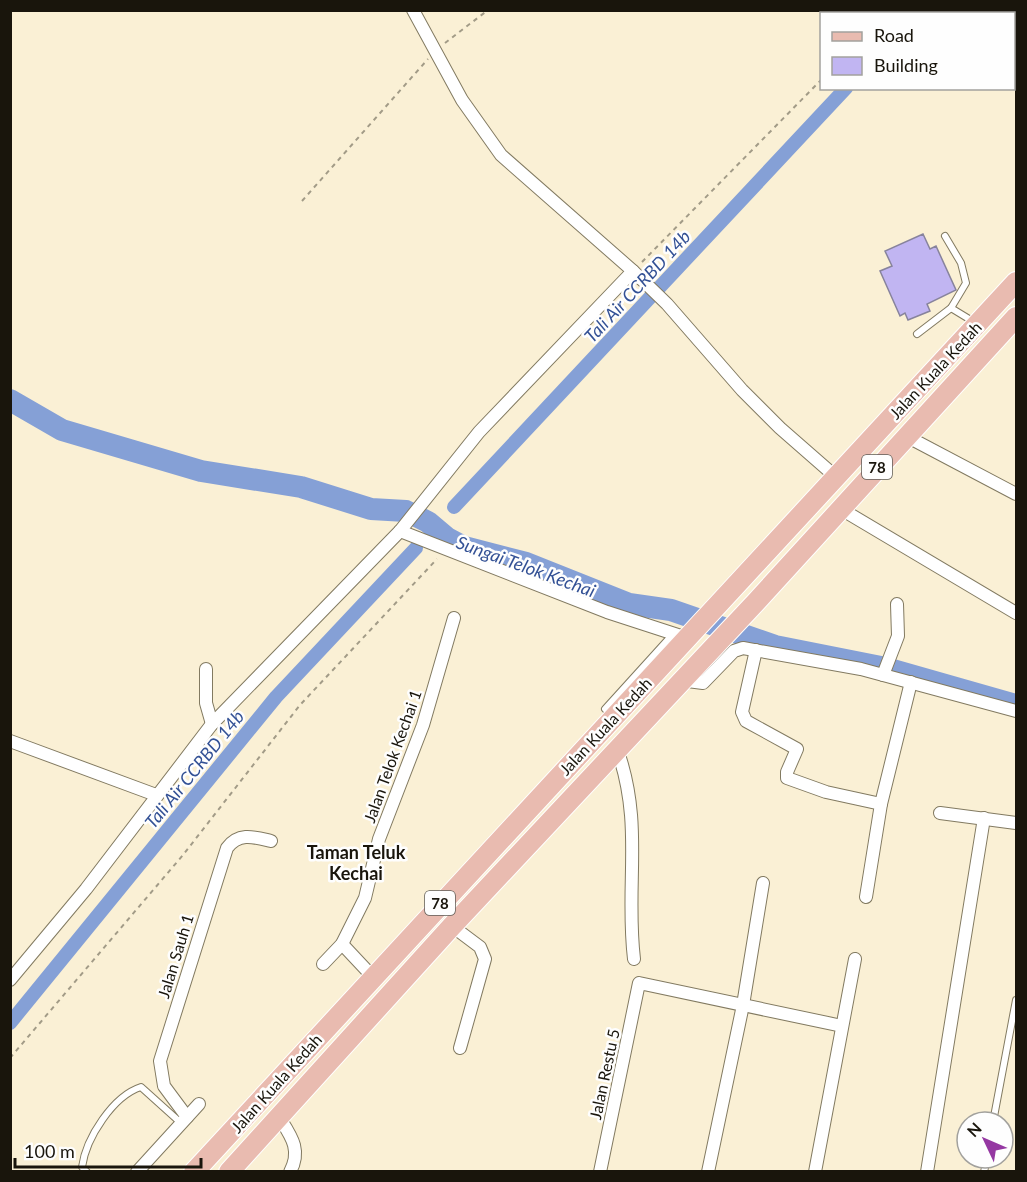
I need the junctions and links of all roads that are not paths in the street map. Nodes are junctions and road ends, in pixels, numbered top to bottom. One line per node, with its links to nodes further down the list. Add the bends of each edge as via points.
1 (413, 10): 3 (street, via 434,52 501,155)
2 (945, 236): 5 (lane, via 966,277 964,289)
3 (637, 274): 11 (street, via 742,390); 14 (street, via 479,432)
4 (1017, 282): 7 (main road, Jalan Kuala Kedah / 78)
5 (951, 308): 7 (lane); 8 (lane)
6 (1017, 317): 9 (main road, Jalan Kuala Kedah / 78)
7 (977, 324): 9 (main road); 11 (main road, Jalan Kuala Kedah / 78)
8 (917, 334)
9 (1001, 334): 10 (main road, Jalan Kuala Kedah / 78)
10 (906, 436): 12 (street); 13 (main road, Jalan Kuala Kedah / 78)
11 (836, 477): 18 (main road, Jalan Kuala Kedah / 78, via 738,586)
12 (1017, 494)
13 (841, 509): 16 (street); 22 (main road, Jalan Kuala Kedah / 78)
14 (404, 526): 18 (street, via 446,550 607,612); 25 (street)
15 (897, 604): 21 (street, via 898,636)
16 (1017, 613)
17 (454, 618): 37 (street, Jalan Telok Kechai 1, via 423,725 379,840 365,898)
18 (683, 636): 41 (main road, Jalan Kuala Kedah / 78, via 614,718)
19 (756, 650): 21 (street); 22 (street, via 737,649 701,683); 29 (street, via 742,712 746,721 797,749 787,778 826,792)
20 (206, 669): 25 (street, via 206,703)
21 (884, 669): 23 (street)
22 (680, 680): 27 (main road, Jalan Kuala Kedah / 78)
23 (911, 682): 24 (street); 29 (street)
24 (1017, 711)
25 (212, 724): 28 (street)
26 (10, 741): 28 (street)
27 (617, 749): 36 (main road, Jalan Kuala Kedah / 78); 38 (street, via 631,800)
28 (156, 795): 42 (street, via 86,889)
29 (881, 804): 35 (street)
30 (940, 813): 31 (street)
31 (984, 818): 32 (street); 59 (street)
32 (1017, 823)
33 (271, 841): 50 (street, Jalan Sauh 1, via 236,838 226,848 163,1050 160,1068 164,1086)
34 (763, 883): 44 (street)
35 (866, 897)
36 (452, 926): 46 (street, via 480,947 485,959); 49 (main road, Jalan Kuala Kedah / 78)
37 (342, 944): 40 (street, Jalan Telok Kechai 1); 41 (street)
38 (634, 959)
39 (855, 959): 45 (street)
40 (323, 964)
41 (372, 976): 53 (main road, Jalan Kuala Kedah / 78)
42 (10, 980)
43 (1017, 1000): 48 (lane)
44 (743, 1005): 45 (street); 56 (street, Jalan Restu 5, via 639,983); 57 (street)
45 (842, 1026): 58 (street)
46 (460, 1048)
47 (199, 1104): 50 (street)
48 (995, 1110)
49 (279, 1117): 54 (main road, Jalan Kuala Kedah / 78); 55 (street, via 296,1146)
50 (184, 1120): 51 (lane, via 141,1086 130,1090 93,1132 82,1167); 52 (street)
51 (87, 1172)
52 (137, 1172)
53 (194, 1172)
54 (230, 1172)
55 (290, 1172)
56 (600, 1172)
57 (708, 1172)
58 (815, 1172)
59 (927, 1172)

